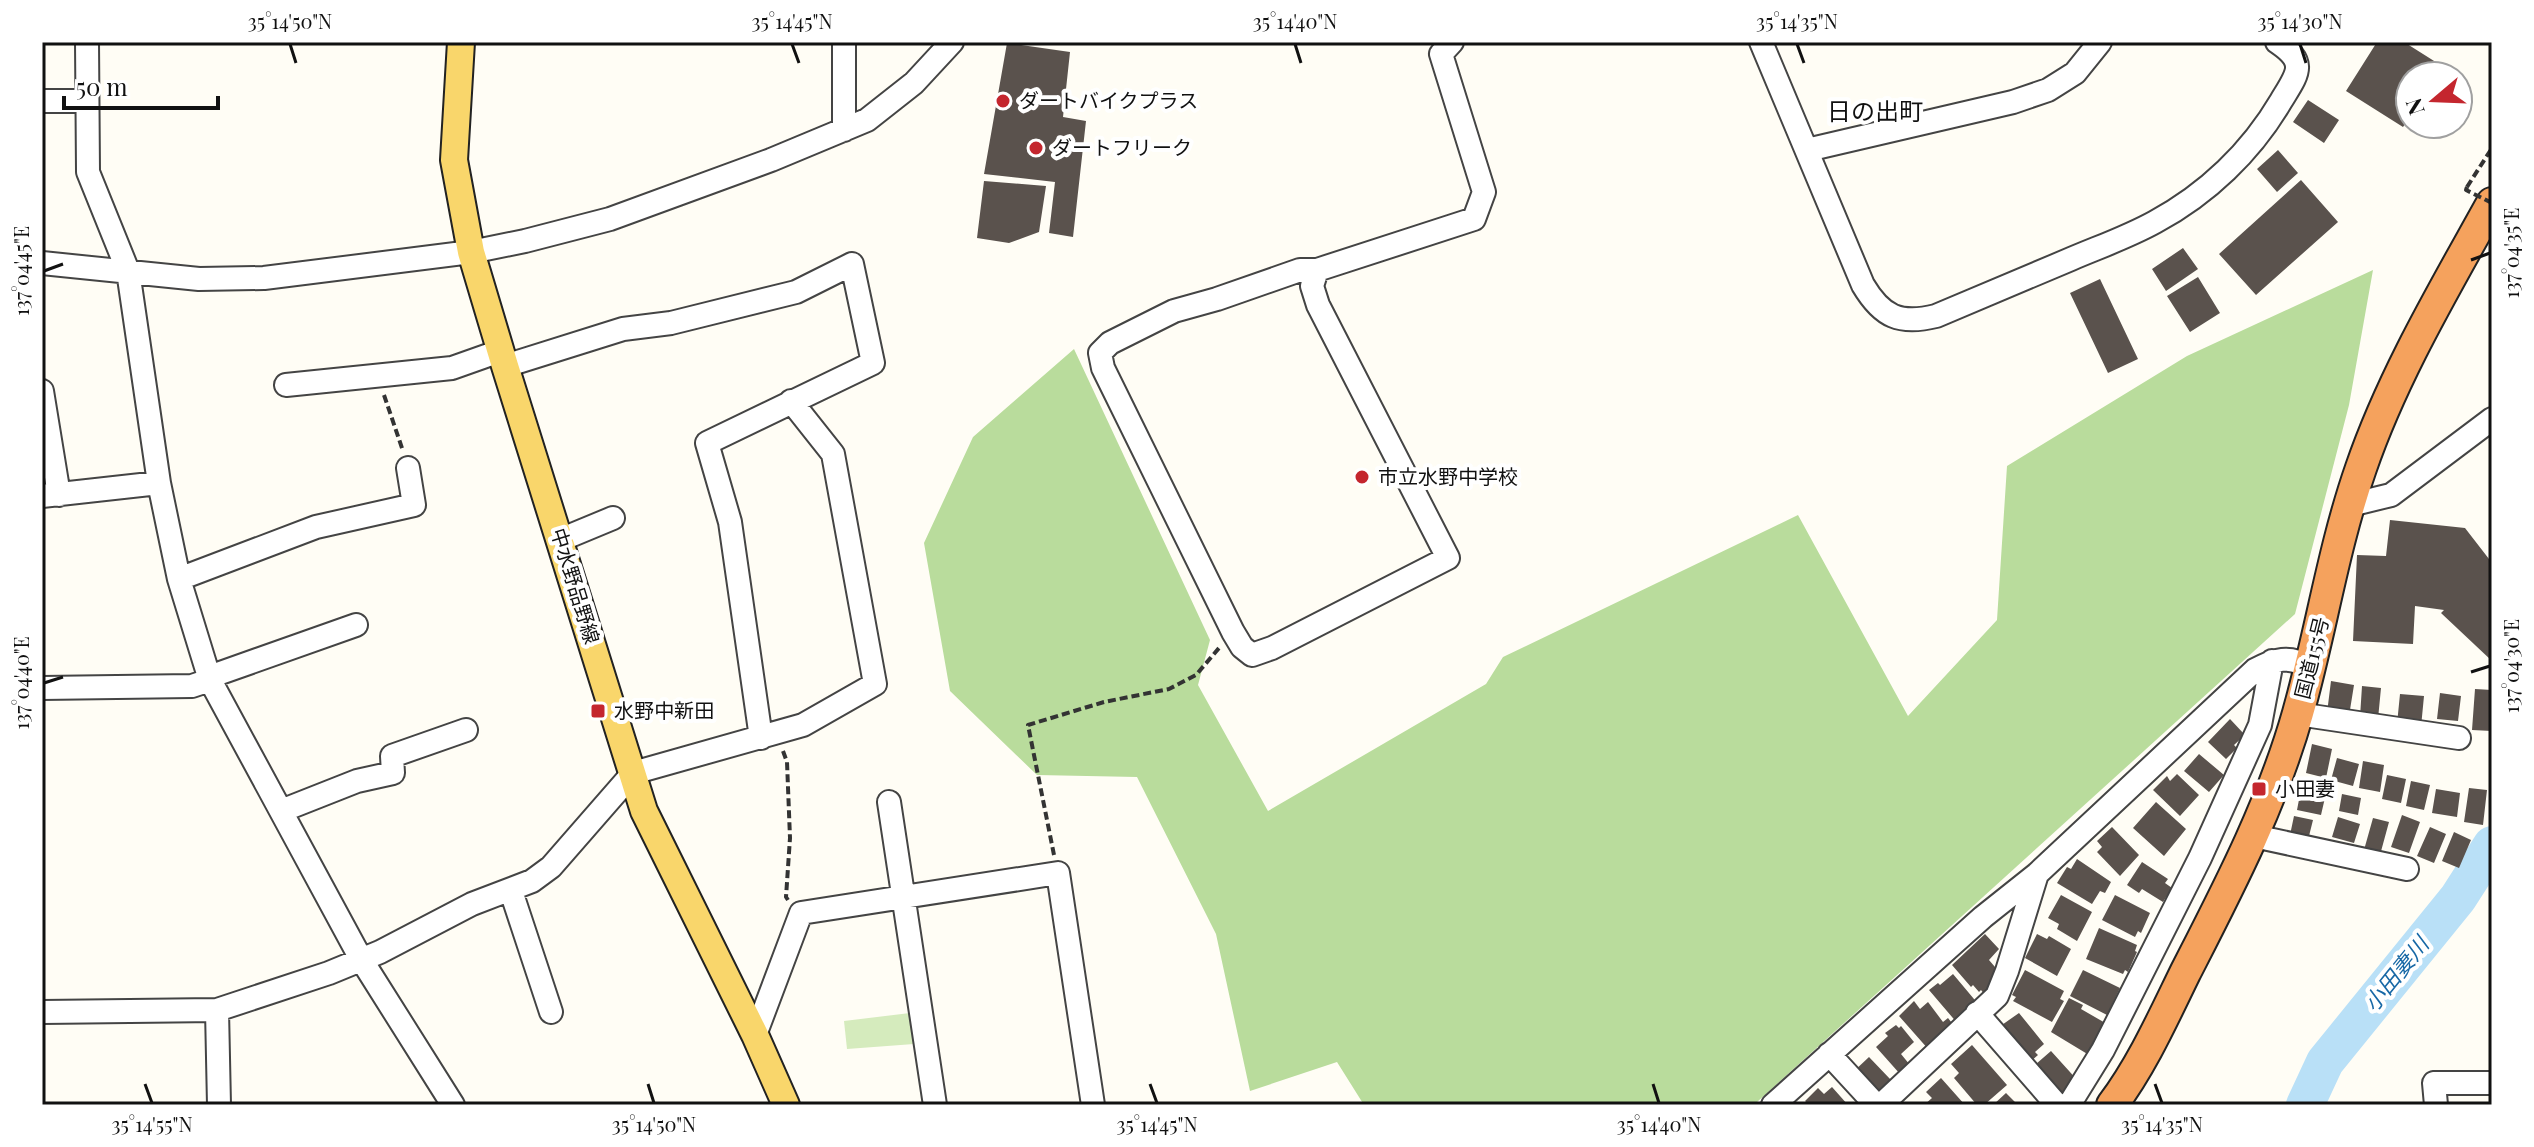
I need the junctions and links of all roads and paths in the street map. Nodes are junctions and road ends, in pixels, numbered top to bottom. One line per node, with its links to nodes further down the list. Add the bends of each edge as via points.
1 (87, 42): 10 (street)
2 (461, 42): 15 (main road, 中水野品野線, via 454,160)
3 (844, 42): 11 (street)
4 (952, 42): 11 (street, via 914,83 867,120)
5 (1452, 42): 17 (street, via 1441,54 1484,192 1474,219)
6 (1761, 42): 13 (street)
7 (2100, 42): 13 (street, via 2075,73 2048,90)
8 (2277, 42): 13 (street, via 2294,53 2298,67 2293,81 2249,148 2205,190 2153,224 1915,321 1898,319 1876,306)
9 (42, 101): 10 (street)
10 (87, 101): 18 (street, via 88,172)
11 (844, 130): 15 (street, via 610,219)
12 (2492, 148): 14 (path, bridge, via 2466,190)
13 (1807, 150)
14 (2492, 203): 28 (highway, 国道155号, via 2422,332 2361,466)
15 (471, 252): 18 (street, via 264,278 199,279); 19 (main road, 中水野品野線)
16 (42, 263): 18 (street)
17 (1317, 270): 33 (street, via 1300,270 1174,311 1100,353); 33 (street, via 1312,286 1318,305 1448,558 1252,655)
18 (128, 271): 26 (street)
19 (503, 358): 20 (street); 23 (street, via 796,292 852,264 873,363); 30 (main road, 中水野品野線)
20 (377, 375): 21 (street); 25 (path)
21 (286, 385)
22 (42, 391): 27 (street)
23 (791, 401): 40 (street, via 707,443 730,522); 40 (street, via 833,454 875,684 803,725)
24 (2492, 419): 28 (street, via 2391,495)
25 (408, 468): 31 (street, via 414,505 316,527)
26 (159, 483): 27 (street); 31 (street)
27 (50, 496)
28 (2350, 505): 35 (highway, 国道155号)
29 (613, 518): 30 (street)
30 (560, 540): 42 (main road, 中水野品野線)
31 (179, 579): 36 (street)
32 (356, 625): 36 (street)
33 (1233, 632): 47 (path, via 1196,675 1169,689 1028,725)
34 (2272, 661): 35 (street, via 2294,658); 48 (street, via 2255,670); 68 (street, via 2260,725 2200,858 2103,1050)
35 (2309, 667): 38 (highway, 国道155号)
36 (210, 679): 37 (street, via 192,686); 44 (street)
37 (42, 688)
38 (2298, 714): 41 (street); 45 (highway, 国道155号)
39 (466, 730): 44 (street, via 392,756 393,773)
40 (769, 735): 42 (street); 51 (path, via 787,762 786,897)
41 (2459, 738)
42 (633, 773): 49 (street, via 551,867); 57 (main road, 中水野品野線, via 644,811)
43 (889, 802): 50 (street)
44 (281, 811): 52 (street)
45 (2254, 836): 46 (street); 69 (highway, 国道155号)
46 (2407, 869)
47 (1058, 873): 50 (street); 64 (street)
48 (2037, 874): 56 (street, via 1997,996); 58 (street)
49 (511, 891): 52 (street, via 472,904); 55 (street)
50 (904, 895): 51 (street); 63 (street)
51 (801, 913): 57 (street)
52 (361, 959): 53 (street); 61 (street)
53 (217, 1010): 54 (street); 60 (street)
54 (42, 1012)
55 (551, 1012)
56 (1977, 1013): 66 (street); 67 (street)
57 (755, 1035): 62 (main road, 中水野品野線)
58 (1829, 1054): 65 (street); 66 (street)
59 (2492, 1083): 70 (street, via 2434,1083)
60 (219, 1105)
61 (453, 1105)
62 (786, 1105)
63 (935, 1105)
64 (1093, 1105)
65 (1773, 1105)
66 (1878, 1105)
67 (2057, 1105)
68 (2069, 1105)
69 (2112, 1105)
70 (2436, 1105)

